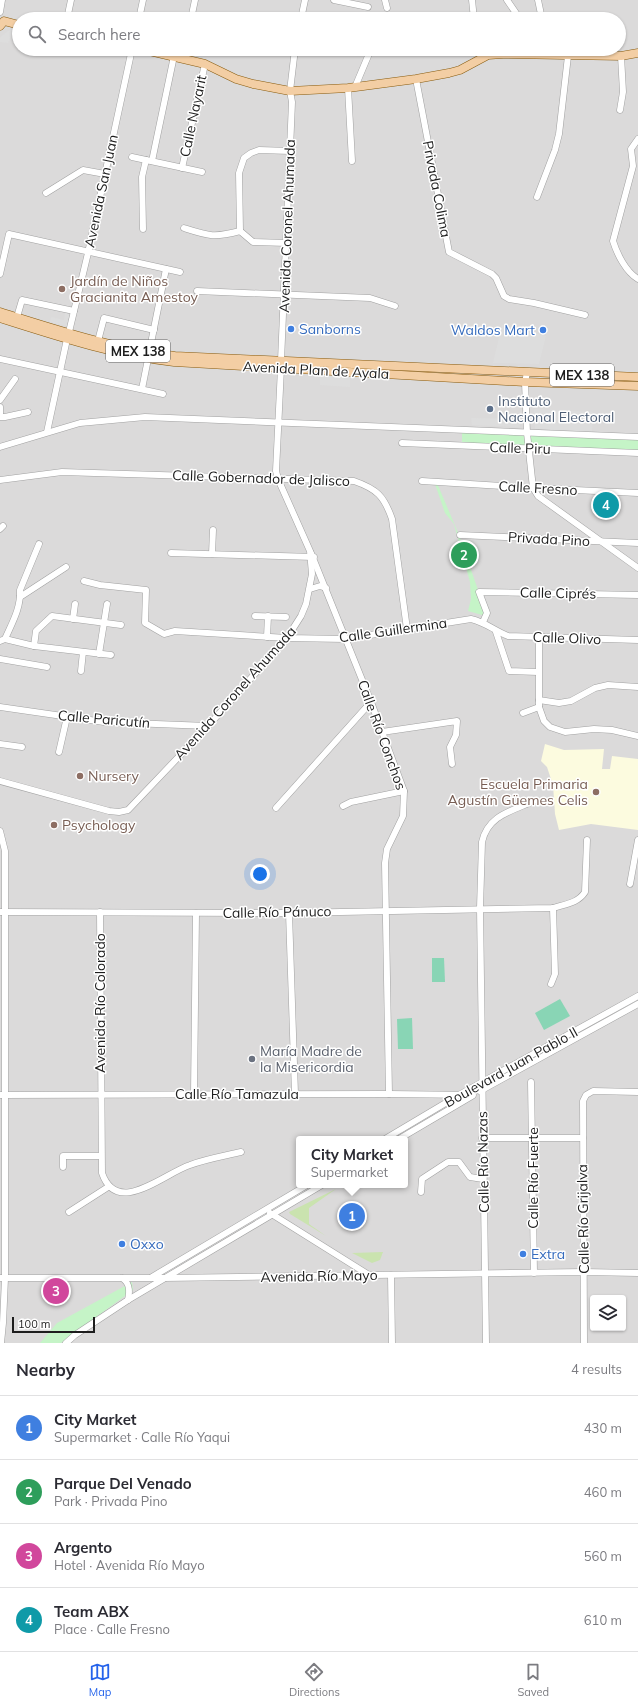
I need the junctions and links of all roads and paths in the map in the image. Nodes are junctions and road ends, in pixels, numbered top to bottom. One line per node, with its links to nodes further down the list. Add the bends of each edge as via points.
1 (2, 0): 13 (street)
2 (71, 0): 14 (street)
3 (143, 0): 15 (street)
4 (195, 0): 16 (street)
5 (305, 0): 17 (street)
6 (334, 0): 11 (street)
7 (386, 0): 12 (street)
8 (472, 0): 18 (street)
9 (507, 0): 19 (street)
10 (538, 0): 20 (street)
11 (368, 7)
12 (387, 8)
13 (0, 12)
14 (68, 12)
15 (140, 12)
16 (192, 12)
17 (302, 12)
18 (473, 12)
19 (515, 12)
20 (541, 12)
21 (1, 23): 22 (main road)
22 (12, 24)
23 (638, 53): 24 (main road)
24 (626, 55)
25 (130, 56): 45 (street, Avenida San Juan)
26 (174, 56): 32 (main road); 41 (street)
27 (294, 56): 36 (street, Avenida Coronel Ahumada)
28 (367, 56): 35 (street)
29 (488, 56): 34 (main road, via 460,70)
30 (568, 56): 31 (main road); 47 (street, via 559,134)
31 (621, 56): 37 (street, via 623,92)
32 (183, 58): 33 (main road)
33 (205, 64): 36 (main road, via 253,84); 43 (street, Calle Nayarit)
34 (416, 79): 35 (main road); 62 (street, Privada Colima, via 449,252 492,274 504,296 509,299)
35 (351, 88): 36 (main road); 42 (street)
36 (290, 90): 39 (street, Avenida Coronel Ahumada)
37 (620, 110)
38 (638, 139): 56 (street, via 631,149 633,166 613,241 632,276)
39 (290, 151): 50 (street, via 259,150 244,158 239,173); 51 (street, Avenida Coronel Ahumada)
40 (132, 157): 41 (street)
41 (149, 160): 43 (street); 49 (street, via 142,177)
42 (352, 161)
43 (182, 168): 44 (street)
44 (202, 172)
45 (105, 174): 46 (street, via 83,170); 52 (street, Avenida San Juan)
46 (46, 193)
47 (536, 196)
48 (184, 228): 50 (street, via 205,235 220,236)
49 (143, 229)
50 (240, 231): 51 (street, via 253,242)
51 (287, 244): 58 (street, Avenida Coronel Ahumada)
52 (88, 252): 53 (street); 55 (street, via 9,234); 60 (street, Avenida San Juan)
53 (166, 269): 54 (street); 65 (street)
54 (180, 272)
55 (0, 274)
56 (638, 279)
57 (198, 291): 58 (street)
58 (285, 294): 59 (street, via 370,298); 70 (street, Avenida Coronel Ahumada)
59 (395, 306)
60 (74, 311): 63 (street, via 22,300); 66 (street, Avenida San Juan)
61 (0, 312): 63 (main road, Avenida Plan de Ayala / MEX 138)
62 (585, 314)
63 (17, 317): 66 (main road, Avenida Plan de Ayala / MEX 138)
64 (0, 318): 66 (main road, Avenida Plan de Ayala / MEX 138)
65 (154, 330): 67 (street, via 104,318); 68 (street)
66 (68, 336): 67 (main road, Avenida Plan de Ayala / MEX 138); 68 (main road, Avenida Plan de Ayala / MEX 138, via 119,354); 71 (street, Avenida San Juan)
67 (98, 341): 68 (main road, Avenida Plan de Ayala / MEX 138)
68 (148, 356): 70 (main road, Avenida Plan de Ayala / MEX 138); 76 (street)
69 (0, 359): 71 (street)
70 (281, 364): 72 (main road, Avenida Plan de Ayala / MEX 138); 82 (street, Avenida Coronel Ahumada)
71 (61, 371): 76 (street); 83 (street, Avenida San Juan)
72 (526, 377): 73 (main road, Avenida Plan de Ayala / MEX 138); 75 (main road, Avenida Plan de Ayala / MEX 138); 84 (street)
73 (638, 377)
74 (15, 379): 78 (street)
75 (638, 386)
76 (142, 389): 77 (street)
77 (163, 394)
78 (0, 400)
79 (0, 407): 81 (street)
80 (28, 412): 81 (street, via 5,418)
81 (0, 416)
82 (280, 422): 83 (street, via 145,417 80,423); 84 (street); 90 (street, Avenida Coronel Ahumada, via 276,472)
83 (47, 432): 87 (street)
84 (527, 433): 85 (street); 88 (street)
85 (638, 437)
86 (402, 443): 88 (street, Calle Piru)
87 (0, 447)
88 (529, 448): 89 (street, Calle Piru); 93 (street)
89 (638, 453)
90 (278, 479): 91 (street, Calle Gobernador de Jalisco, via 62,472); 102 (street, Avenida Coronel Ahumada); 119 (street, Calle Gobernador de Jalisco, via 354,481 370,486 380,494 392,519)
91 (0, 480)
92 (422, 481): 93 (street, Calle Fresno)
93 (533, 488): 94 (street, Calle Fresno); 97 (street, via 538,496)
94 (638, 493)
95 (213, 530): 101 (street)
96 (460, 535): 97 (street, Privada Pino)
97 (602, 542): 98 (street, Privada Pino); 104 (street)
98 (638, 543)
99 (39, 544): 109 (street, via 20,590)
100 (171, 553): 101 (street)
101 (212, 554): 102 (street)
102 (312, 555): 106 (street, Calle Río Conchos); 107 (street, Avenida Coronel Ahumada)
103 (66, 567): 109 (street)
104 (638, 568)
105 (84, 581): 121 (street, Calle Guillermina, via 146,590 145,623 164,634 175,631)
106 (326, 588): 107 (street, via 320,586); 124 (street, Calle Río Conchos)
107 (310, 589): 123 (street, Avenida Coronel Ahumada, via 301,616)
108 (638, 595): 116 (street, Calle Ciprés, via 479,592 487,612)
109 (20, 597): 125 (street, via 15,618)
110 (75, 604): 115 (street)
111 (107, 604): 117 (street)
112 (255, 616): 113 (street)
113 (268, 616): 114 (street); 121 (street)
114 (286, 617)
115 (73, 619): 117 (street); 127 (street, via 52,616 36,631)
116 (483, 622): 119 (street, Calle Guillermina, via 471,619); 120 (street)
117 (104, 623): 118 (street); 129 (street)
118 (121, 625)
119 (407, 629): 124 (street, Calle Guillermina)
120 (496, 632): 122 (street, Calle Olivo, via 508,636); 134 (street, via 509,671)
121 (267, 637): 123 (street, Calle Guillermina)
122 (539, 637): 126 (street, Calle Olivo); 134 (street)
123 (287, 638): 124 (street, Calle Guillermina); 141 (street, Avenida Coronel Ahumada)
124 (345, 639): 136 (street, Calle Río Conchos)
125 (2, 640): 127 (street)
126 (638, 640)
127 (34, 646): 128 (street)
128 (83, 652): 129 (street); 133 (street)
129 (99, 654): 130 (street)
130 (111, 655)
131 (0, 660): 132 (street)
132 (47, 667)
133 (81, 671)
134 (538, 672): 137 (street)
135 (638, 686): 137 (street, via 595,688 570,701)
136 (371, 702): 142 (street, Calle Río Conchos); 152 (street)
137 (539, 704): 139 (street); 143 (street, via 544,721 550,727 565,732 594,729)
138 (0, 707): 140 (street, Calle Paricutín)
139 (523, 713)
140 (66, 717): 141 (street, Calle Paricutín, via 104,722); 146 (street)
141 (208, 726): 148 (street, Avenida Coronel Ahumada, via 128,810 109,811)
142 (382, 732): 147 (street, via 457,721 456,735 450,746); 149 (street, Calle Río Conchos)
143 (638, 736)
144 (0, 744): 145 (street)
145 (22, 747)
146 (59, 752)
147 (452, 764)
148 (0, 780)
149 (404, 791): 151 (street); 159 (street, Calle Río Conchos, via 403,816 387,849)
150 (534, 801): 157 (street, Calle Río Nazas, via 502,815 491,822 484,832)
151 (343, 806)
152 (276, 808)
153 (0, 831): 160 (street, via 5,851)
154 (587, 840): 158 (street, Calle Río Pánuco, via 585,892 576,902)
155 (637, 840): 156 (street)
156 (630, 884)
157 (480, 908): 158 (street, Calle Río Pánuco); 159 (street, Calle Río Pánuco); 168 (street, Calle Río Nazas)
158 (553, 908): 164 (street, via 554,974)
159 (386, 911): 163 (street, Calle Río Pánuco); 173 (street, Calle Río Conchos)
160 (2, 912): 161 (street, Calle Río Pánuco); 174 (street)
161 (100, 912): 162 (street, Calle Río Pánuco); 175 (street, Avenida Río Colorado)
162 (196, 913): 163 (street, Calle Río Pánuco); 171 (street)
163 (289, 913): 172 (street)
164 (551, 984)
165 (638, 996): 168 (street, Boulevard Juan Pablo II)
166 (638, 1004): 169 (street, Boulevard Juan Pablo II)
167 (531, 1082): 181 (street, Calle Río Fuerte)
168 (482, 1083): 169 (street, Calle Río Nazas); 176 (street, Boulevard Juan Pablo II)
169 (483, 1090): 177 (street, Boulevard Juan Pablo II); 180 (street, Calle Río Nazas)
170 (638, 1092): 182 (street, Calle Río Grijalva, via 593,1091 586,1095 583,1102)
171 (194, 1094): 172 (street, Calle Río Tamazula); 175 (street, Calle Río Tamazula)
172 (295, 1094): 173 (street, Calle Río Tamazula)
173 (389, 1094): 176 (street, Calle Río Tamazula)
174 (2, 1095): 175 (street, Calle Río Tamazula); 200 (street)
175 (101, 1095): 184 (street, Avenida Río Colorado)
176 (459, 1095): 177 (street, Calle Río Tamazula); 178 (street, Boulevard Juan Pablo II)
177 (473, 1095): 179 (street, Boulevard Juan Pablo II)
178 (390, 1136)
179 (405, 1136)
180 (482, 1138): 181 (street); 186 (street, Calle Río Nazas)
181 (533, 1138): 182 (street); 195 (street, Calle Río Fuerte)
182 (583, 1138): 194 (street, Calle Río Grijalva)
183 (241, 1152): 187 (street, via 188,1165 134,1193 122,1193)
184 (101, 1156): 185 (street, via 63,1156); 187 (street, Avenida Río Colorado, via 102,1172)
185 (63, 1167)
186 (483, 1179): 190 (street, via 470,1177 459,1162 448,1162 422,1179); 197 (street, Calle Río Nazas)
187 (108, 1187): 192 (street)
188 (302, 1188): 191 (street)
189 (317, 1188): 193 (street)
190 (421, 1192)
191 (265, 1210): 193 (street); 202 (street)
192 (69, 1212)
193 (272, 1214): 198 (street); 203 (street)
194 (584, 1272): 195 (street, Avenida Río Mayo); 196 (street, Avenida Río Mayo); 209 (street, Calle Río Grijalva)
195 (534, 1273): 197 (street, Avenida Río Mayo)
196 (638, 1273)
197 (485, 1274): 199 (street, Avenida Río Mayo); 208 (street, Calle Río Nazas)
198 (369, 1275): 199 (street, Avenida Río Mayo); 203 (street, Avenida Río Mayo)
199 (391, 1275): 207 (street)
200 (3, 1278): 201 (street, Avenida Río Mayo); 205 (street)
201 (122, 1278): 202 (street, Avenida Río Mayo); 204 (street, via 129,1287)
202 (150, 1278): 203 (street, Avenida Río Mayo)
203 (164, 1278): 204 (street)
204 (128, 1300): 206 (street)
205 (1, 1343)
206 (66, 1343)
207 (392, 1343)
208 (486, 1343)
209 (584, 1343)

